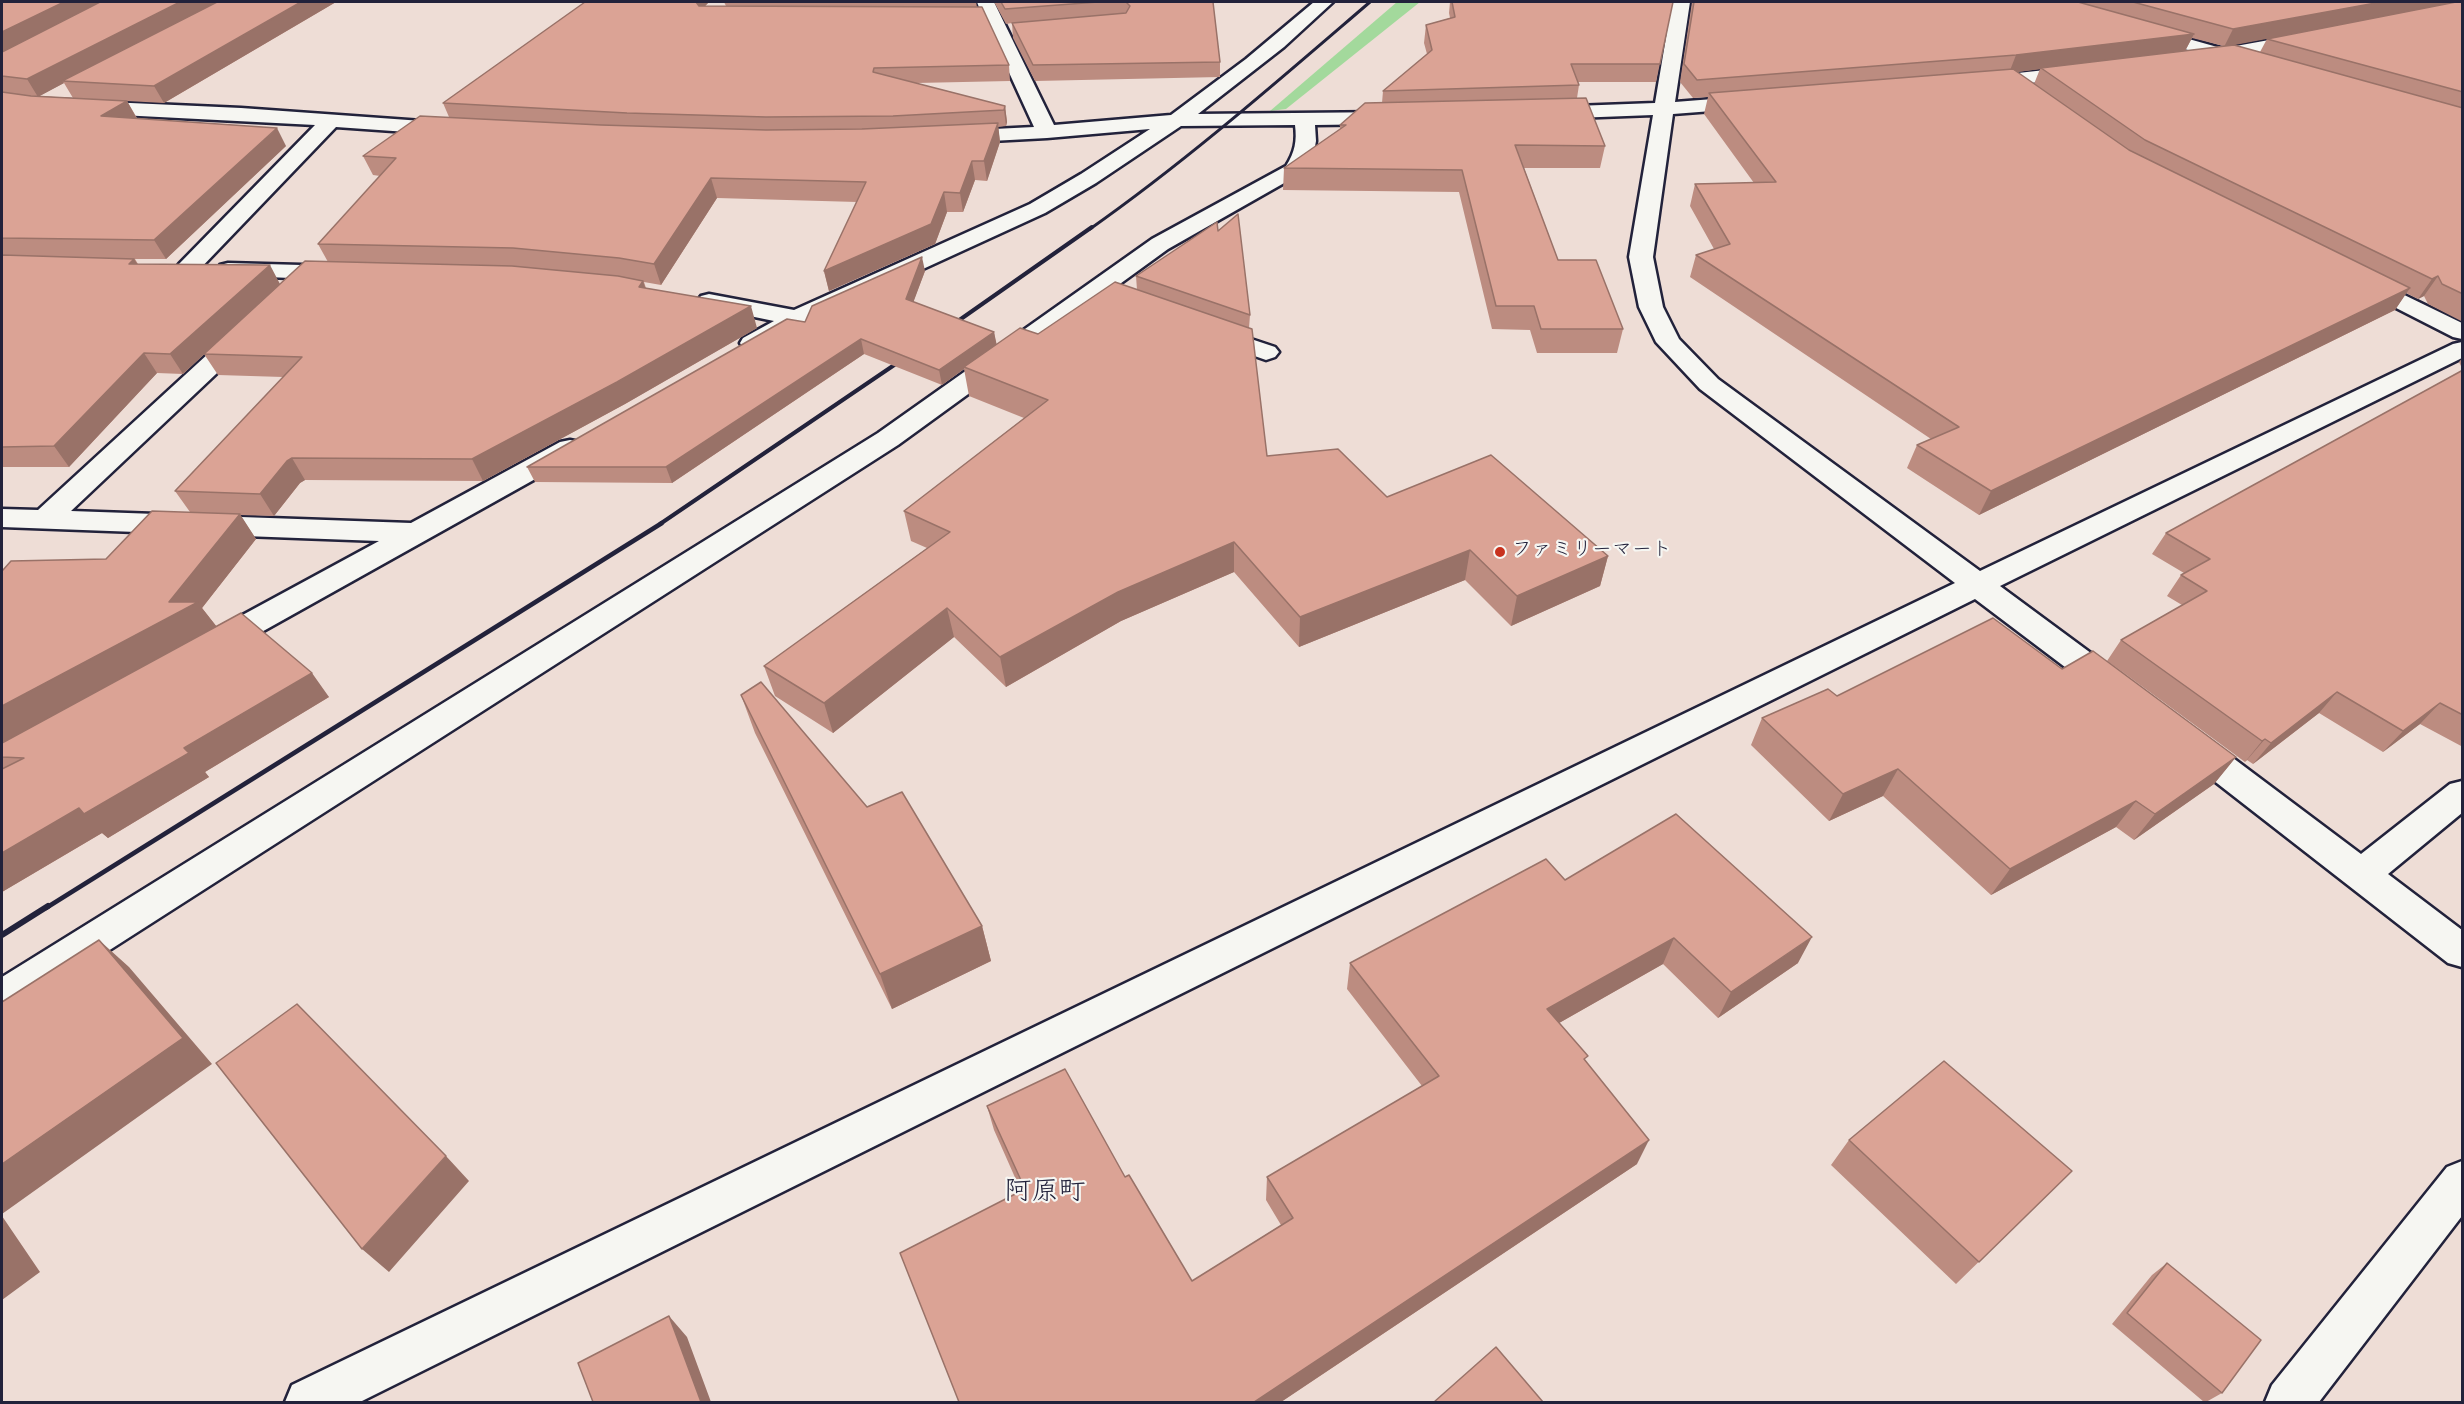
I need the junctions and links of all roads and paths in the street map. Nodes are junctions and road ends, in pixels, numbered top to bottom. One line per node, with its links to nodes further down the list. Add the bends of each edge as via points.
1 (1324, 2): 23 (street, via 1276,46)
2 (1681, 2): 19 (street)
3 (921, 15): 4 (street)
4 (992, 16): 6 (street); 26 (street)
5 (2132, 28): 8 (street)
6 (1021, 30)
7 (2326, 35): 8 (street)
8 (2223, 55): 9 (street); 10 (street)
9 (2178, 60)
10 (2269, 68)
11 (2099, 70): 12 (street)
12 (2009, 81): 13 (street); 17 (street)
13 (1961, 85)
14 (72, 88): 18 (street)
15 (2, 100): 18 (street)
16 (1770, 100): 19 (street)
17 (2036, 100)
18 (42, 105): 24 (street)
19 (1663, 109): 20 (street); 44 (street, via 1641,257 1650,307 1668,342 1709,384)
20 (1524, 114)
21 (1408, 117): 22 (street)
22 (1304, 119): 23 (street); 51 (street, via 1308,142 1293,170 1161,244 1105,296 888,439)
23 (1178, 120): 26 (street); 33 (street, via 1079,185 1026,214)
24 (329, 122): 25 (street); 28 (street, via 175,269)
25 (472, 130)
26 (1047, 132): 27 (street)
27 (931, 138)
28 (310, 272): 29 (street); 31 (street)
29 (357, 273)
30 (2347, 274): 36 (street)
31 (284, 296)
32 (683, 297): 33 (street)
33 (795, 318): 39 (street)
34 (258, 320): 42 (street)
35 (1191, 326): 37 (street)
36 (2463, 332)
37 (1266, 352)
38 (2458, 356): 44 (street)
39 (725, 359)
40 (594, 435): 43 (street)
41 (2, 518): 42 (street)
42 (44, 520): 43 (street)
43 (419, 532): 45 (street)
44 (1977, 586): 46 (street); 53 (street)
45 (189, 659)
46 (2137, 705)
47 (2165, 726): 49 (street)
48 (2463, 794): 49 (street)
49 (2363, 873): 50 (street)
50 (2463, 951)
51 (2, 998)
52 (2463, 1182): 54 (street)
53 (309, 1402)
54 (2289, 1402)

